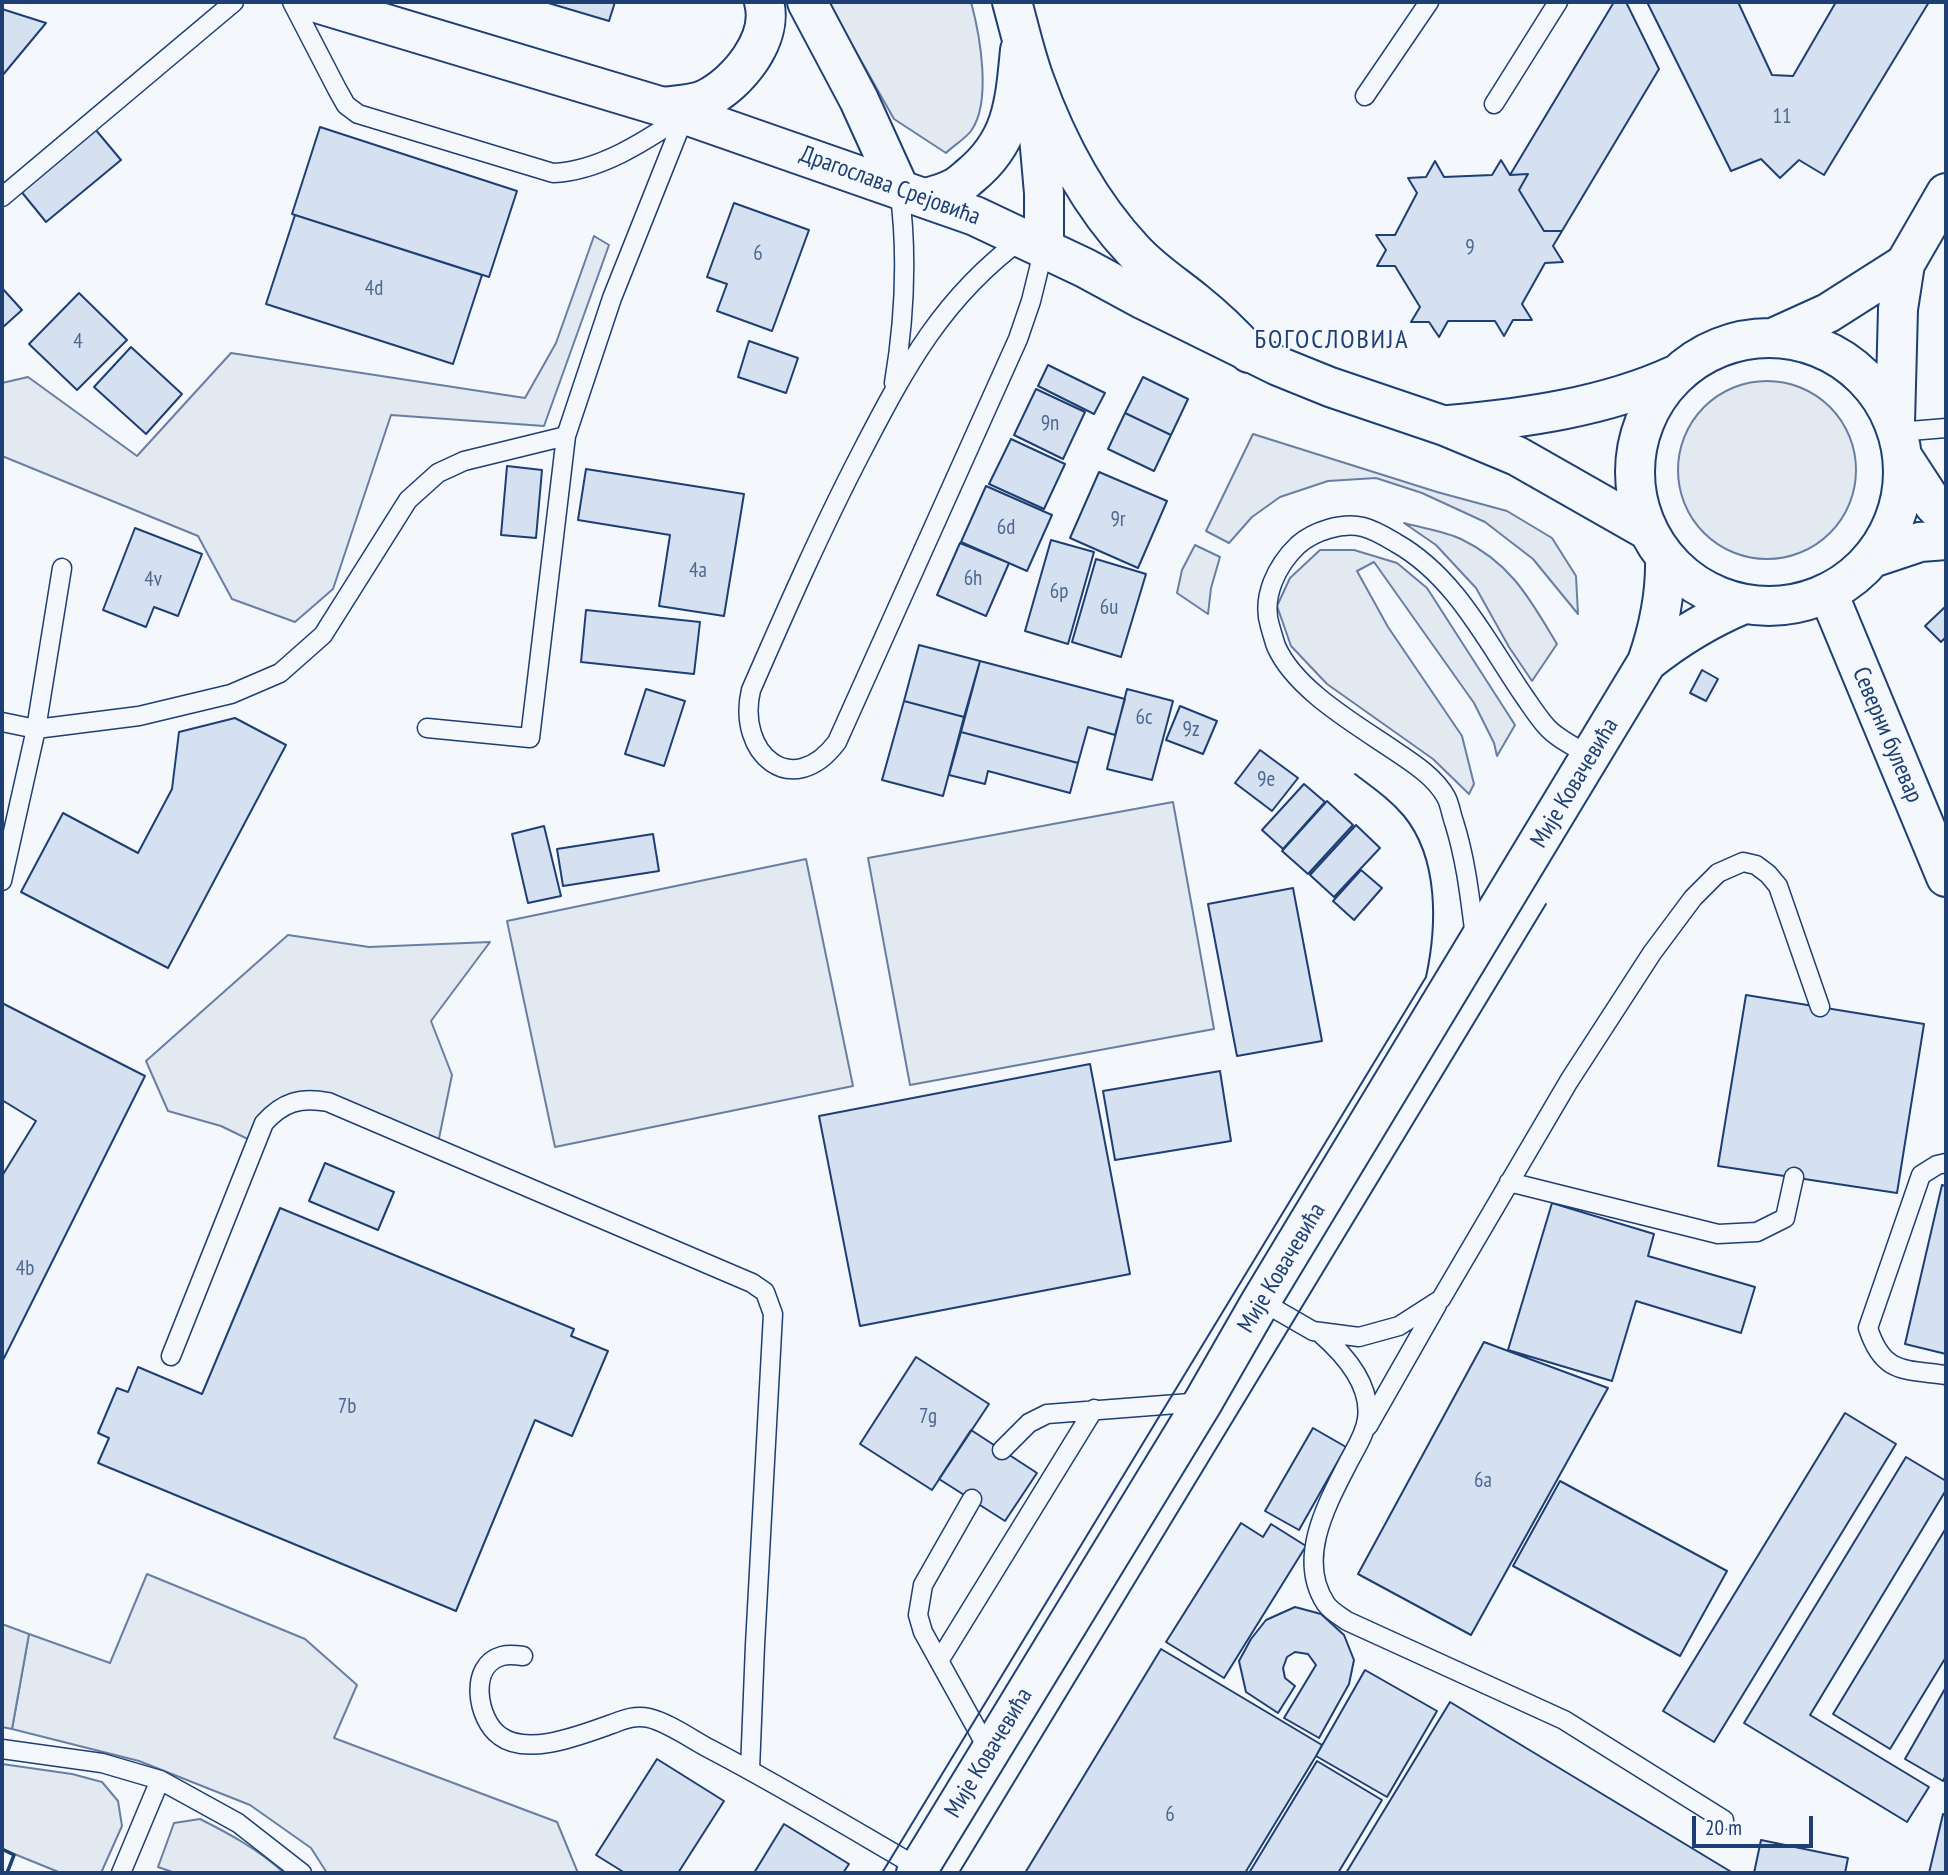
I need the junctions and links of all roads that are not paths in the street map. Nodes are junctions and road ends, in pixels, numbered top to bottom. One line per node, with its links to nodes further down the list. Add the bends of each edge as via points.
1 (234, 2): 15 (lane)
2 (292, 2): 12 (lane, via 346,105 358,114 553,173 573,172 643,143)
3 (313, 2): 12 (main road, Драгослава Срејовића)
4 (764, 2): 12 (main road, via 765,23 747,64 707,98)
5 (807, 2): 13 (main road)
6 (1429, 2): 10 (lane)
7 (1558, 2): 11 (lane)
8 (1017, 18): 9 (main road); 13 (main road, via 1017,85 1010,121 996,151 954,189)
9 (1033, 77): 16 (main road, via 1042,158); 19 (main road, via 1080,178 1118,233)
10 (1365, 96)
11 (1494, 104)
12 (674, 111): 13 (main road, Драгослава Срејовића); 24 (lane)
13 (913, 193): 16 (main road, Драгослава Срејовића); 21 (lane, via 904,222 904,303)
14 (1946, 193): 17 (main road, Мије Ковачевића)
15 (2, 197)
16 (1033, 243): 19 (main road, Драгослава Срејовића); 21 (lane, via 984,268 935,324); 21 (lane, via 1031,301 1018,339 837,741 830,751 804,766 779,768 758,751 752,735 751,690 823,526)
17 (1905, 264): 18 (main road, Мије Ковачевића, via 1828,313); 25 (main road, Мије Ковачевића, via 1897,323)
18 (1775, 337): 20 (main road, Мије Ковачевића, via 1721,346); 25 (main road, Мије Ковачевића, via 1813,345 1848,362 1876,390)
19 (1249, 352): 22 (main road, Драгослава Срејовића, via 1304,377)
20 (1675, 375): 22 (main road, Драгослава Срејовића, via 1605,400); 28 (main road, Мије Ковачевића, via 1650,409 1636,448 1635,490)
21 (892, 392)
22 (1445, 426): 28 (main road, Драгослава Срејовића, via 1517,456)
23 (1946, 428): 25 (lane)
24 (566, 436): 35 (lane, via 530,738); 36 (lane, via 464,461 438,473 408,500 323,635 281,673 231,694 139,716)
25 (1898, 437): 26 (main road, via 1934,505); 29 (main road, via 1902,492 1892,527)
26 (1946, 517)
27 (1946, 540): 29 (main road, via 1920,542)
28 (1656, 544): 32 (main road, Мије Ковачевића, via 1692,583); 33 (main road, Мије Ковачевића, via 1663,606)
29 (1872, 558): 31 (main road, Мије Ковачевића)
30 (62, 568): 36 (lane)
31 (1828, 593): 32 (main road, Мије Ковачевића, via 1773,606); 38 (main road, Северни булевар)
32 (1744, 604): 33 (main road, Мије Ковачевића, via 1674,640)
33 (1647, 663): 37 (main road, Мије Ковачевића)
34 (2, 722): 36 (lane)
35 (427, 728)
36 (36, 729): 39 (lane)
37 (1590, 756): 40 (main road, Мије Ковачевића); 40 (lane, via 1547,728 1456,595 1406,548 1362,527 1343,526 1311,537 1289,555 1269,595 1268,619 1276,646 1307,686 1414,763 1446,796 1465,861)
38 (1946, 877)
39 (2, 881)
40 (1477, 945): 46 (main road, Мије Ковачевића)
41 (1820, 1007): 44 (lane, via 1778,886 1756,865 1730,866 1693,898 1652,953)
42 (1946, 1163): 49 (lane, via 1921,1175 1868,1328 1884,1361)
43 (1794, 1177): 44 (lane, via 1785,1218 1757,1232 1718,1234)
44 (1509, 1182): 45 (lane)
45 (1441, 1298): 47 (lane, via 1399,1326 1359,1337); 52 (lane)
46 (1261, 1301): 47 (lane); 50 (main road, Мије Ковачевића)
47 (1320, 1333): 52 (lane, via 1338,1349 1365,1394 1368,1417)
48 (171, 1356): 59 (lane, via 264,1123 276,1110 310,1099 328,1102 765,1292 773,1314)
49 (1946, 1375)
50 (1203, 1402): 51 (lane); 58 (main road, Мије Ковачевића)
51 (1094, 1409): 53 (lane, via 1037,1418); 56 (lane)
52 (1363, 1433): 61 (lane, via 1327,1503 1316,1536 1317,1587 1328,1607 1347,1621 1564,1720)
53 (1002, 1450)
54 (972, 1499): 56 (lane, via 918,1602 923,1632)
55 (523, 1656): 59 (lane, via 496,1658 481,1677 483,1713 499,1736 530,1745 633,1717 652,1718)
56 (939, 1661): 58 (lane)
57 (2, 1749): 60 (lane, via 102,1763)
58 (989, 1752): 62 (main road, Мије Ковачевића)
59 (750, 1770): 62 (lane)
60 (160, 1780): 63 (lane); 64 (lane, via 238,1823)
61 (1724, 1820)
62 (917, 1871)
63 (121, 1873)
64 (302, 1873)

